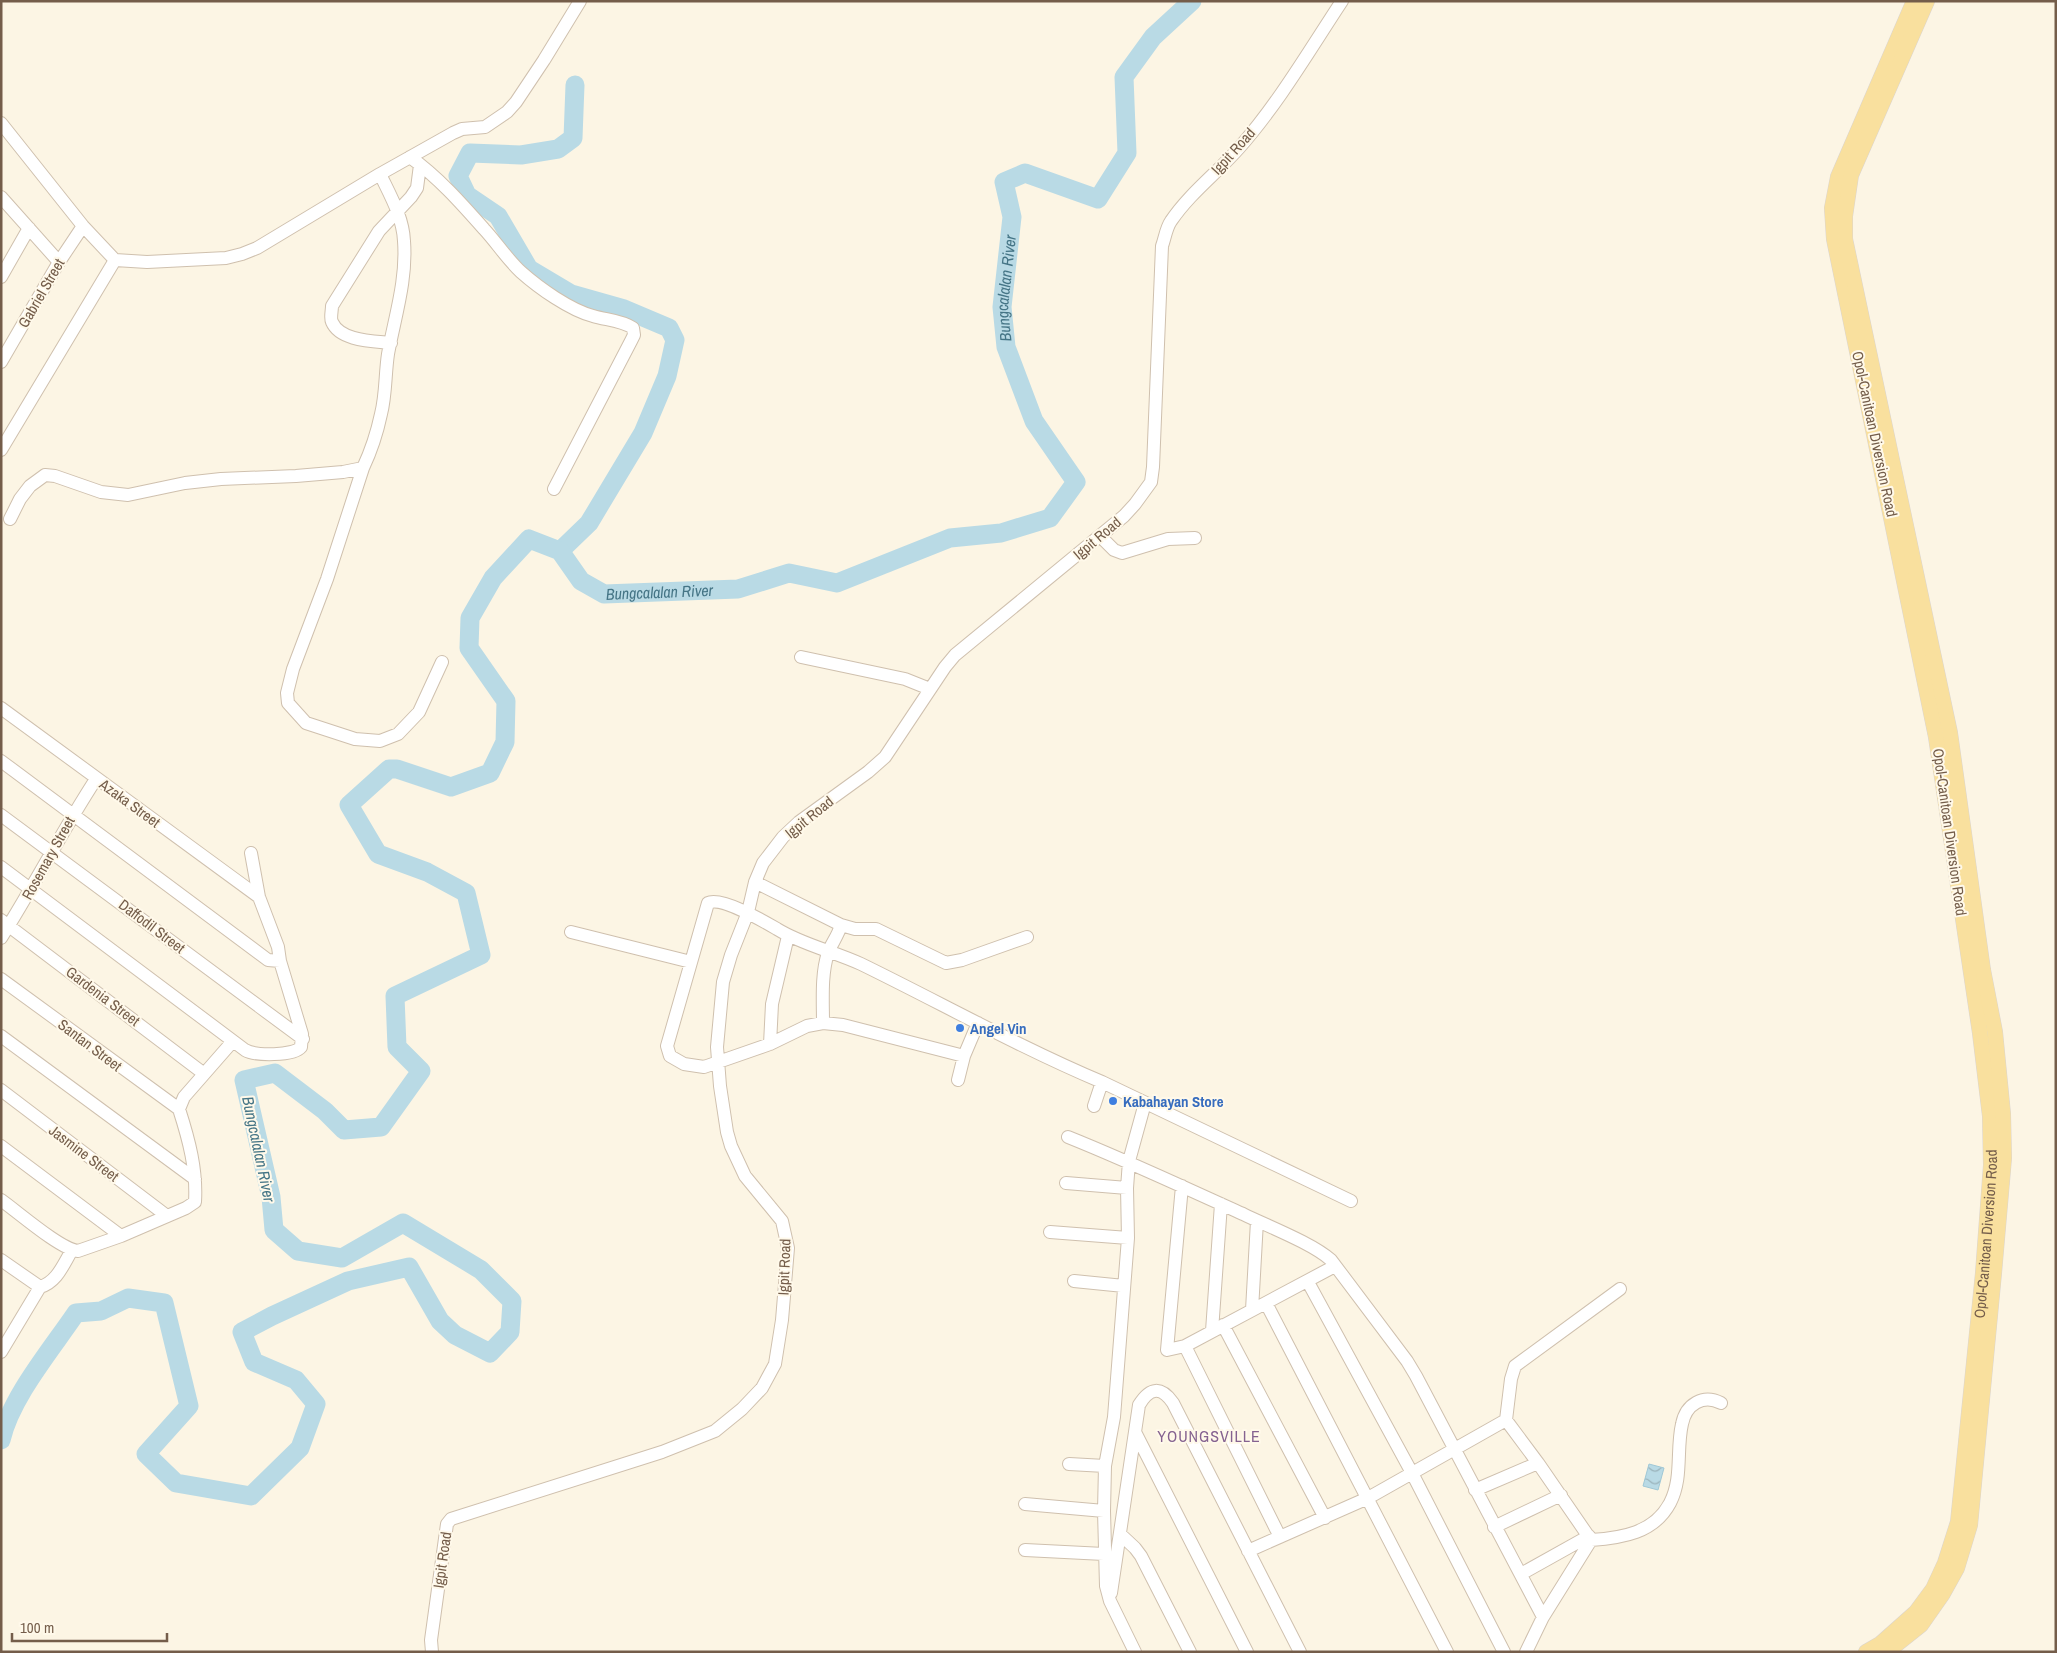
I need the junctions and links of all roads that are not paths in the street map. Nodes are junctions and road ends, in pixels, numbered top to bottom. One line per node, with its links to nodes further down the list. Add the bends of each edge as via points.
1 (580, 1): 6 (street, via 507,112 484,127 458,131)
2 (1342, 1): 21 (street, Igpit Road, via 1292,78 1239,148 1170,222 1162,246 1151,482 1135,504)
3 (1914, 1): 123 (main road, Opol-Canitoan Diversion Road, via 1838,177 1832,216 1834,239 1936,737 1980,1033 1990,1116 1991,1165 1958,1522 1934,1589 1916,1612)
4 (1927, 1): 124 (main road, Opol-Canitoan Diversion Road, via 1851,175 1845,239 1950,733 1983,970 1995,1032 2004,1158 1970,1525 1957,1568 1942,1595 1921,1626)
5 (1, 123): 10 (street)
6 (415, 161): 7 (street); 9 (street, via 416,188); 19 (street, via 460,201 522,273 576,309 633,328 632,341)
7 (380, 174): 9 (street); 12 (street, via 242,254 226,258 146,262)
8 (1, 197): 11 (street)
9 (397, 211): 15 (street, via 403,229 404,252 402,293); 15 (street, via 379,231 342,288 332,306 331,321 339,332 360,339)
10 (83, 226): 12 (street); 13 (street, Gabriel Street)
11 (29, 228): 13 (street); 14 (street)
12 (115, 260): 17 (street)
13 (59, 262): 16 (street, Gabriel Street)
14 (1, 277)
15 (391, 343): 18 (street, via 382,413)
16 (1, 362)
17 (1, 450)
18 (363, 468): 20 (street, via 194,482 128,495 101,492 46,475 30,486); 24 (street, via 327,579 293,669 288,703 306,723 355,739 380,742 398,734 419,712)
19 (554, 489)
20 (10, 519)
21 (1100, 536): 22 (street, via 1114,550 1122,552 1168,539); 25 (street, Igpit Road, via 963,648)
22 (1194, 538)
23 (801, 657): 25 (street, via 905,679)
24 (442, 662)
25 (930, 689): 34 (street, Igpit Road, via 885,757 783,837 763,863)
26 (1, 708): 28 (street, Azaka Street)
27 (1, 761): 29 (street)
28 (96, 779): 29 (street, Rosemary Street); 36 (street, Azaka Street)
29 (73, 814): 31 (street, Rosemary Street); 45 (street, via 268,960)
30 (1, 815): 31 (street, Daffodil Street)
31 (53, 851): 35 (street, Rosemary Street); 51 (street, Daffodil Street)
32 (251, 853): 36 (street)
33 (1, 867): 35 (street)
34 (755, 882): 37 (street, Igpit Road); 39 (street)
35 (32, 890): 38 (street, Rosemary Street); 52 (street)
36 (259, 897): 45 (street, via 278,946)
37 (748, 912): 41 (street); 46 (street, via 708,903); 55 (street, Igpit Road, via 723,982)
38 (5, 922): 43 (street, Rosemary Street); 56 (street, Gardenia Street)
39 (842, 925): 42 (street, via 876,929 946,962 962,960); 44 (street)
40 (570, 932): 46 (street)
41 (788, 936): 44 (street); 53 (street, via 772,1004)
42 (1027, 937)
43 (1, 938)
44 (828, 951): 48 (street); 49 (street, via 859,963)
45 (280, 961): 51 (street)
46 (691, 962): 55 (street, via 667,1050 678,1061 698,1067)
47 (1, 979): 62 (street, Santan Street)
48 (823, 1023): 53 (street, via 807,1026); 54 (street, via 843,1025)
49 (978, 1023): 54 (street); 58 (street)
50 (1, 1036): 66 (street)
51 (303, 1039): 52 (street, via 298,1050 259,1055 250,1053)
52 (233, 1041): 56 (street)
53 (770, 1044): 55 (street)
54 (964, 1056): 57 (street)
55 (718, 1063): 115 (street, Igpit Road, via 731,1146 745,1176 782,1221 786,1232 788,1248 782,1320 775,1364 756,1395 715,1431 635,1461 451,1519 447,1524)
56 (203, 1073): 62 (street, via 181,1101)
57 (958, 1080)
58 (1102, 1082): 60 (street); 61 (street)
59 (1, 1090): 73 (street, Jasmine Street)
60 (1145, 1103): 65 (street); 71 (street)
61 (1094, 1106)
62 (179, 1109): 66 (street, via 189,1140)
63 (1068, 1137): 65 (street)
64 (1, 1146): 76 (street)
65 (1129, 1161): 68 (street); 69 (street)
66 (195, 1179): 73 (street, via 195,1202)
67 (1066, 1183): 69 (street)
68 (1182, 1186): 72 (street); 89 (street, via 1166,1349)
69 (1127, 1188): 77 (street)
70 (1, 1200): 78 (street)
71 (1351, 1201)
72 (1221, 1204): 74 (street); 88 (street)
73 (168, 1216): 76 (street)
74 (1257, 1221): 80 (street, via 1324,1254); 87 (street)
75 (1050, 1232): 77 (street)
76 (121, 1236): 78 (street, via 84,1250)
77 (1128, 1238): 83 (street)
78 (69, 1249): 84 (street, via 54,1280)
79 (1, 1260): 84 (street)
80 (1335, 1266): 82 (street); 94 (street, via 1407,1361)
81 (1074, 1281): 83 (street)
82 (1308, 1282): 86 (street); 98 (street)
83 (1124, 1286): 97 (street, via 1114,1417)
84 (40, 1287): 90 (street)
85 (1620, 1289): 92 (street, via 1515,1366)
86 (1266, 1303): 87 (street); 101 (street)
87 (1252, 1310): 88 (street)
88 (1218, 1328): 89 (street); 104 (street)
89 (1185, 1346): 107 (street)
90 (1, 1352)
91 (1721, 1403): 108 (street, via 1704,1399 1694,1403 1687,1412 1682,1424 1674,1492 1662,1514 1632,1535 1614,1539)
92 (1506, 1420): 94 (street); 95 (street)
93 (1135, 1432): 106 (street); 110 (street, via 1143,1398 1154,1391 1162,1391 1173,1403); 118 (street)
94 (1454, 1449): 98 (street); 99 (street)
95 (1538, 1463): 99 (street); 100 (street)
96 (1069, 1464): 97 (street)
97 (1105, 1466): 103 (street)
98 (1412, 1473): 101 (street); 121 (street)
99 (1476, 1490): 105 (street)
100 (1561, 1494): 105 (street); 108 (street)
101 (1368, 1498): 104 (street); 120 (street)
102 (1025, 1504): 103 (street)
103 (1104, 1511): 111 (street)
104 (1325, 1518): 107 (street)
105 (1494, 1526): 112 (street)
106 (1120, 1534): 113 (street); 117 (street, via 1141,1556)
107 (1280, 1537): 110 (street)
108 (1590, 1538): 112 (street); 114 (street)
109 (1025, 1550): 111 (street)
110 (1248, 1551): 119 (street)
111 (1104, 1554): 113 (street)
112 (1521, 1574): 114 (street)
113 (1110, 1601): 116 (street)
114 (1543, 1616): 122 (street)
115 (431, 1646)
116 (1134, 1652)
117 (1190, 1652)
118 (1248, 1652)
119 (1300, 1652)
120 (1447, 1652)
121 (1504, 1652)
122 (1526, 1652)
123 (1866, 1652)
124 (1887, 1652)

